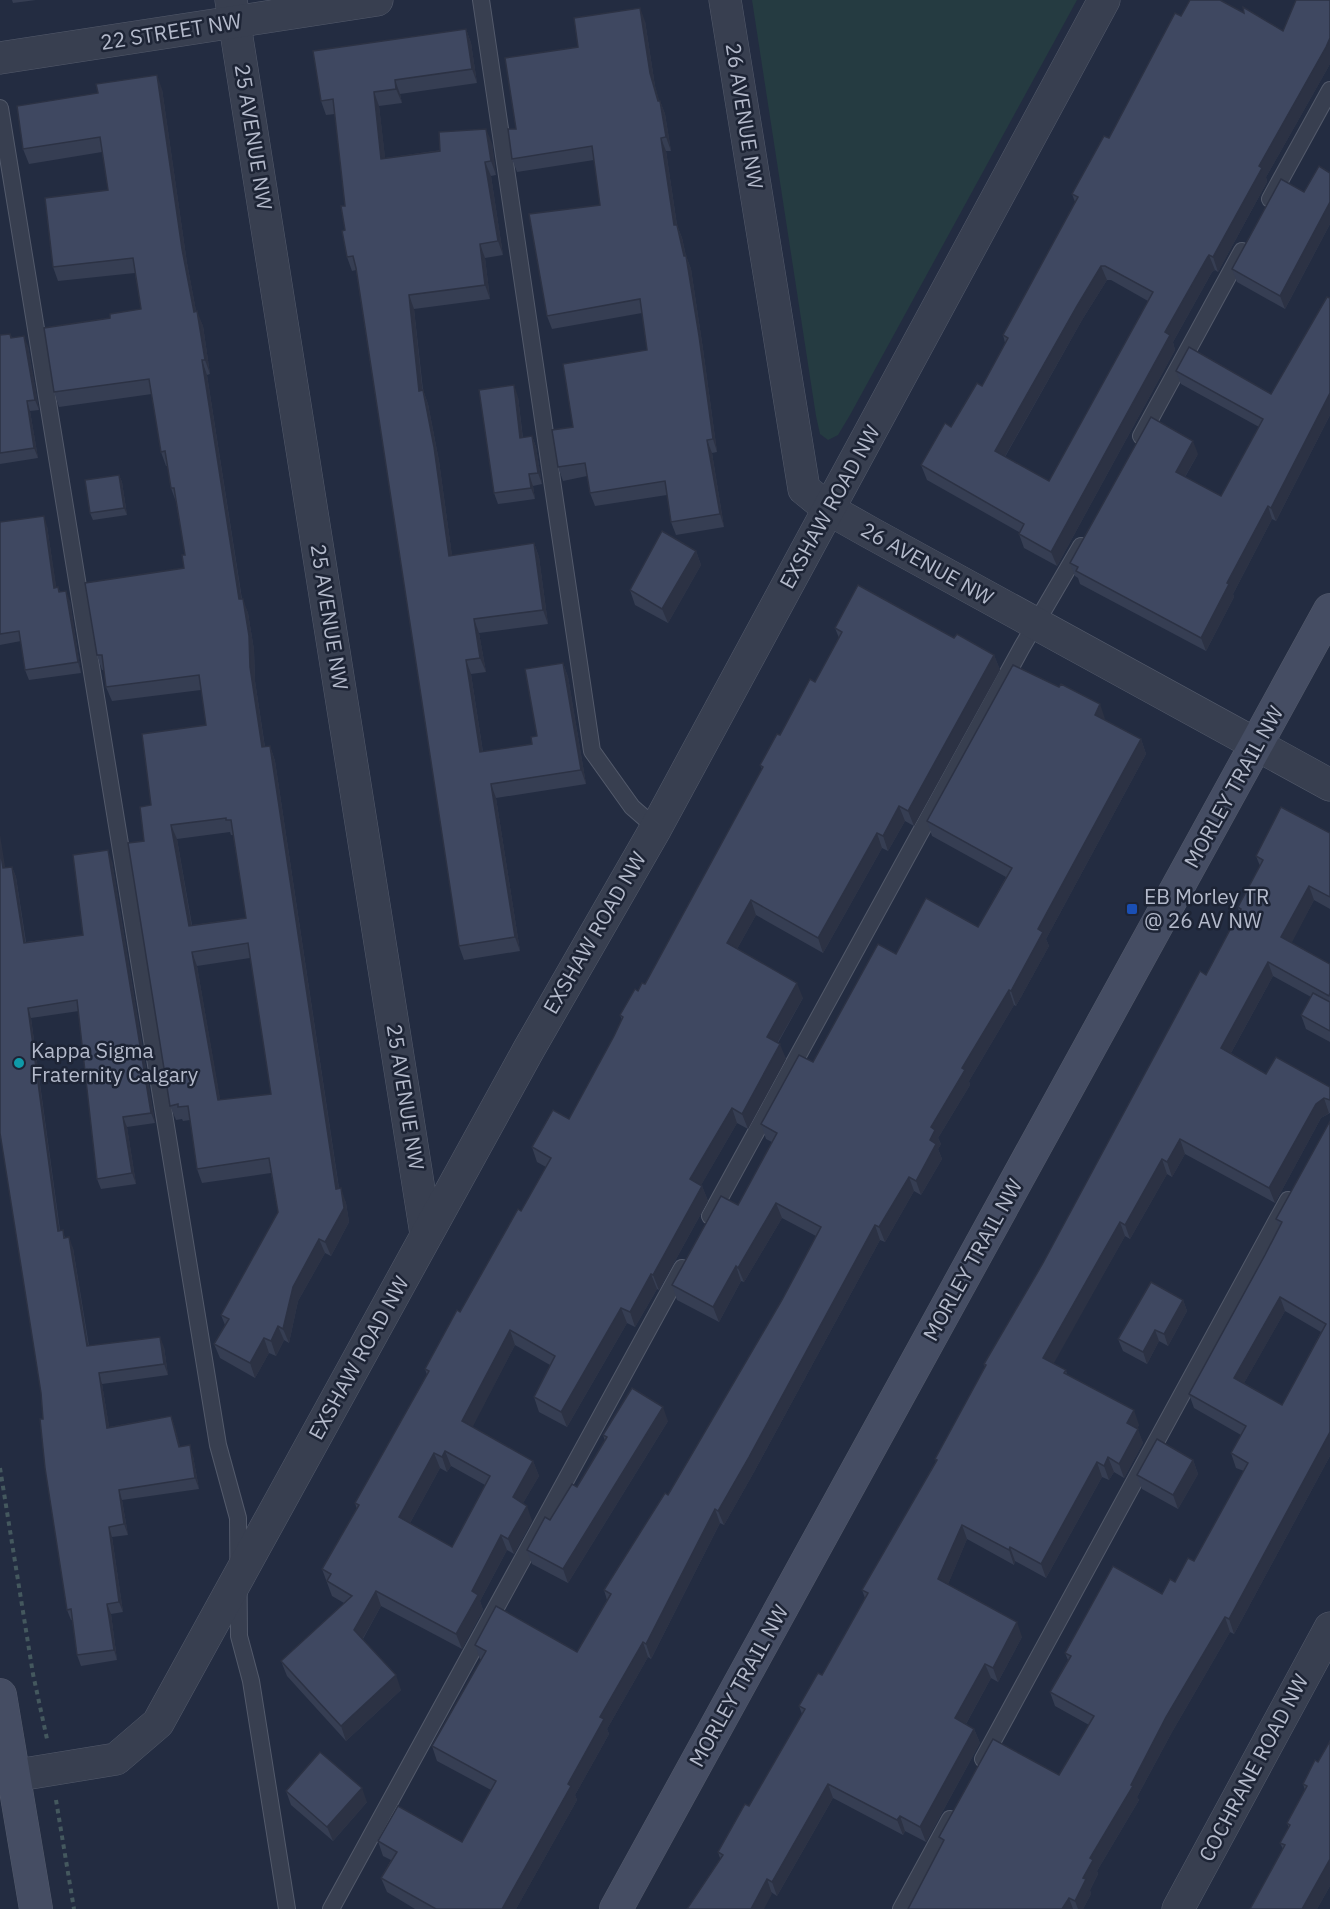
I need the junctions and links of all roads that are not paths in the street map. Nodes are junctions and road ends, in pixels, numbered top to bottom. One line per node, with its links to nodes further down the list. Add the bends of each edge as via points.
1 (377, 0): 5 (street, 22 STREET NW)
2 (481, 0): 18 (lane, via 592,751 632,807)
3 (725, 0): 12 (street, 26 AVENUE NW, via 804,489)
4 (1104, 0): 12 (street, EXSHAW ROAD NW)
5 (233, 11): 6 (street, 22 STREET NW); 20 (street, 25 AVENUE NW)
6 (0, 58)
7 (1330, 90): 9 (lane)
8 (0, 108): 23 (lane, via 218,1445 238,1518)
9 (1262, 215)
10 (1251, 236): 11 (lane)
11 (1131, 454)
12 (830, 510): 15 (street, 26 AVENUE NW); 18 (street, EXSHAW ROAD NW)
13 (1092, 527): 15 (lane)
14 (1330, 610): 16 (street, MORLEY TRAIL NW)
15 (1037, 624): 16 (street, 26 AVENUE NW); 21 (lane)
16 (1257, 745): 17 (street, 26 AVENUE NW); 32 (street, MORLEY TRAIL NW)
17 (1330, 785)
18 (656, 828): 20 (street, EXSHAW ROAD NW)
19 (1296, 1186): 26 (lane)
20 (426, 1234): 23 (street, EXSHAW ROAD NW)
21 (699, 1236)
22 (688, 1257): 31 (lane)
23 (237, 1582): 27 (street, EXSHAW ROAD NW, via 158,1723 116,1758); 30 (lane, via 239,1636 251,1681)
24 (1330, 1628): 34 (street, COCHRANE ROAD NW)
25 (0, 1695): 27 (street)
26 (976, 1773)
27 (6, 1777): 29 (street)
28 (958, 1804): 33 (lane)
29 (36, 1909)
30 (287, 1909)
31 (331, 1909)
32 (616, 1909)
33 (901, 1909)
34 (1178, 1909)

